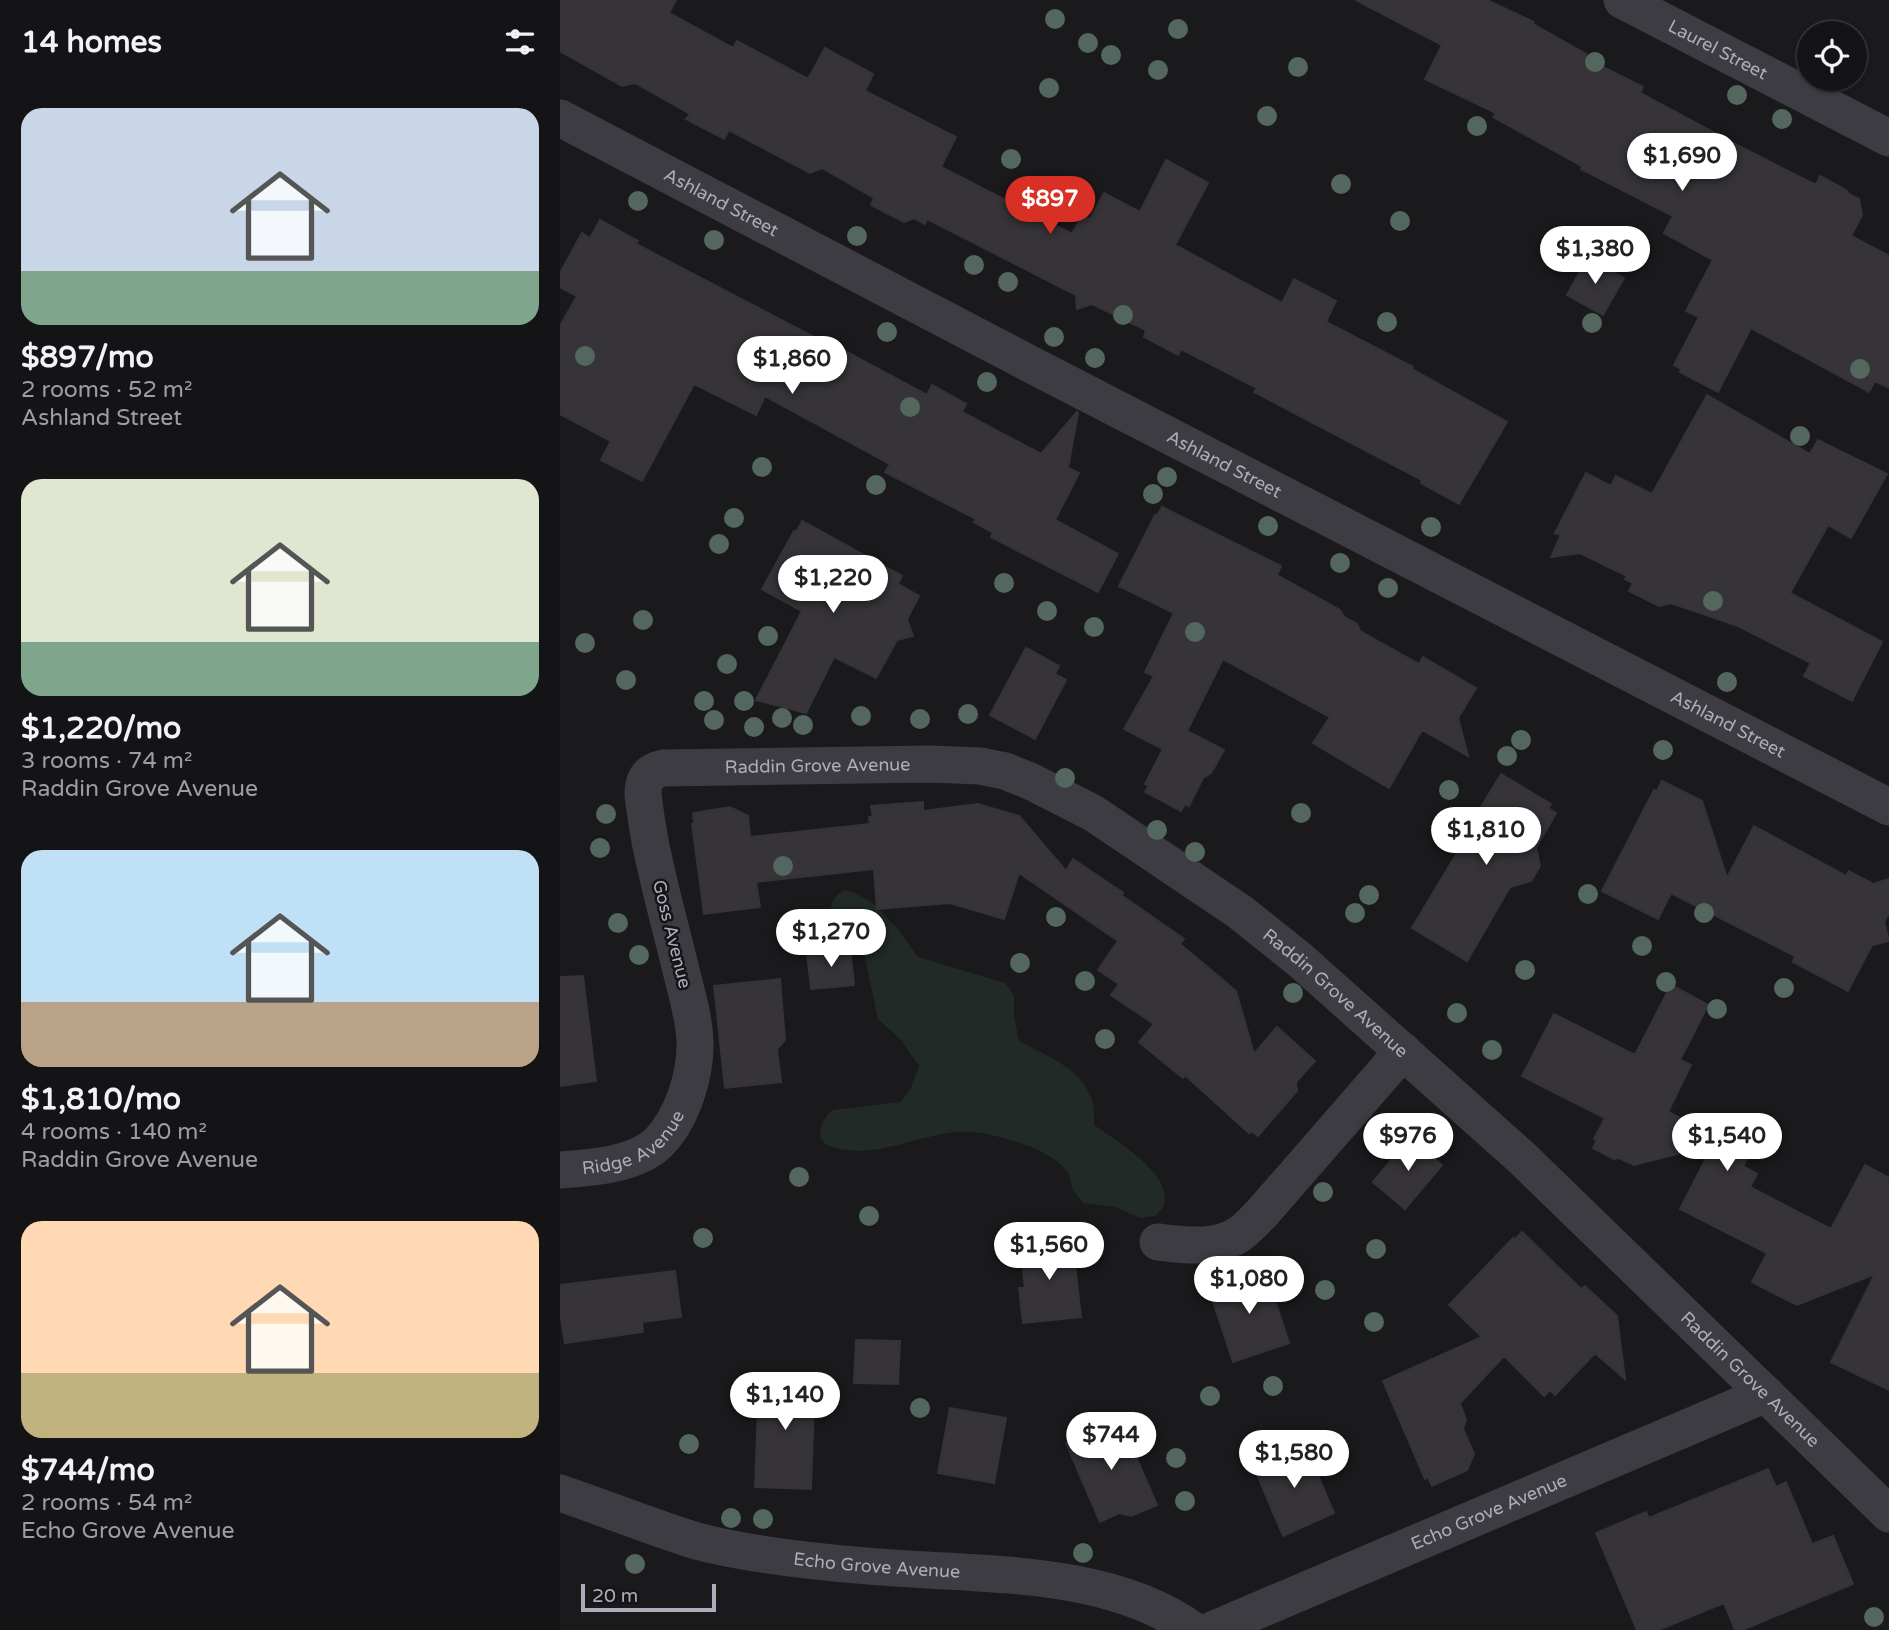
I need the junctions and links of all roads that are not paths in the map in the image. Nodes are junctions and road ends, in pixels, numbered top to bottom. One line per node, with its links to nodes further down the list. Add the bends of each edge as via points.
1 (1622, 0): 3 (street, Laurel Street)
2 (560, 118): 5 (street, Ashland Street)
3 (1889, 138)
4 (648, 777): 6 (street, Raddin Grove Avenue, via 664,768 837,764 980,766 1005,771 1093,813 1219,897 1261,927); 7 (street, Goss Avenue, via 643,795 654,861 693,1025 695,1056)
5 (1889, 807)
6 (1403, 1051): 9 (street, via 1240,1234 1198,1245); 10 (street, Raddin Grove Avenue, via 1522,1158)
7 (687, 1092): 8 (street, Ridge Avenue, via 666,1132 650,1148 603,1166)
8 (560, 1170)
9 (1158, 1242)
10 (1766, 1394): 12 (street, Raddin Grove Avenue); 14 (street, Echo Grove Avenue)
11 (560, 1493): 13 (street, Echo Grove Avenue, via 726,1548 844,1563 1005,1574 1108,1590 1148,1603)
12 (1889, 1514)
13 (1193, 1630)
14 (1212, 1630)

